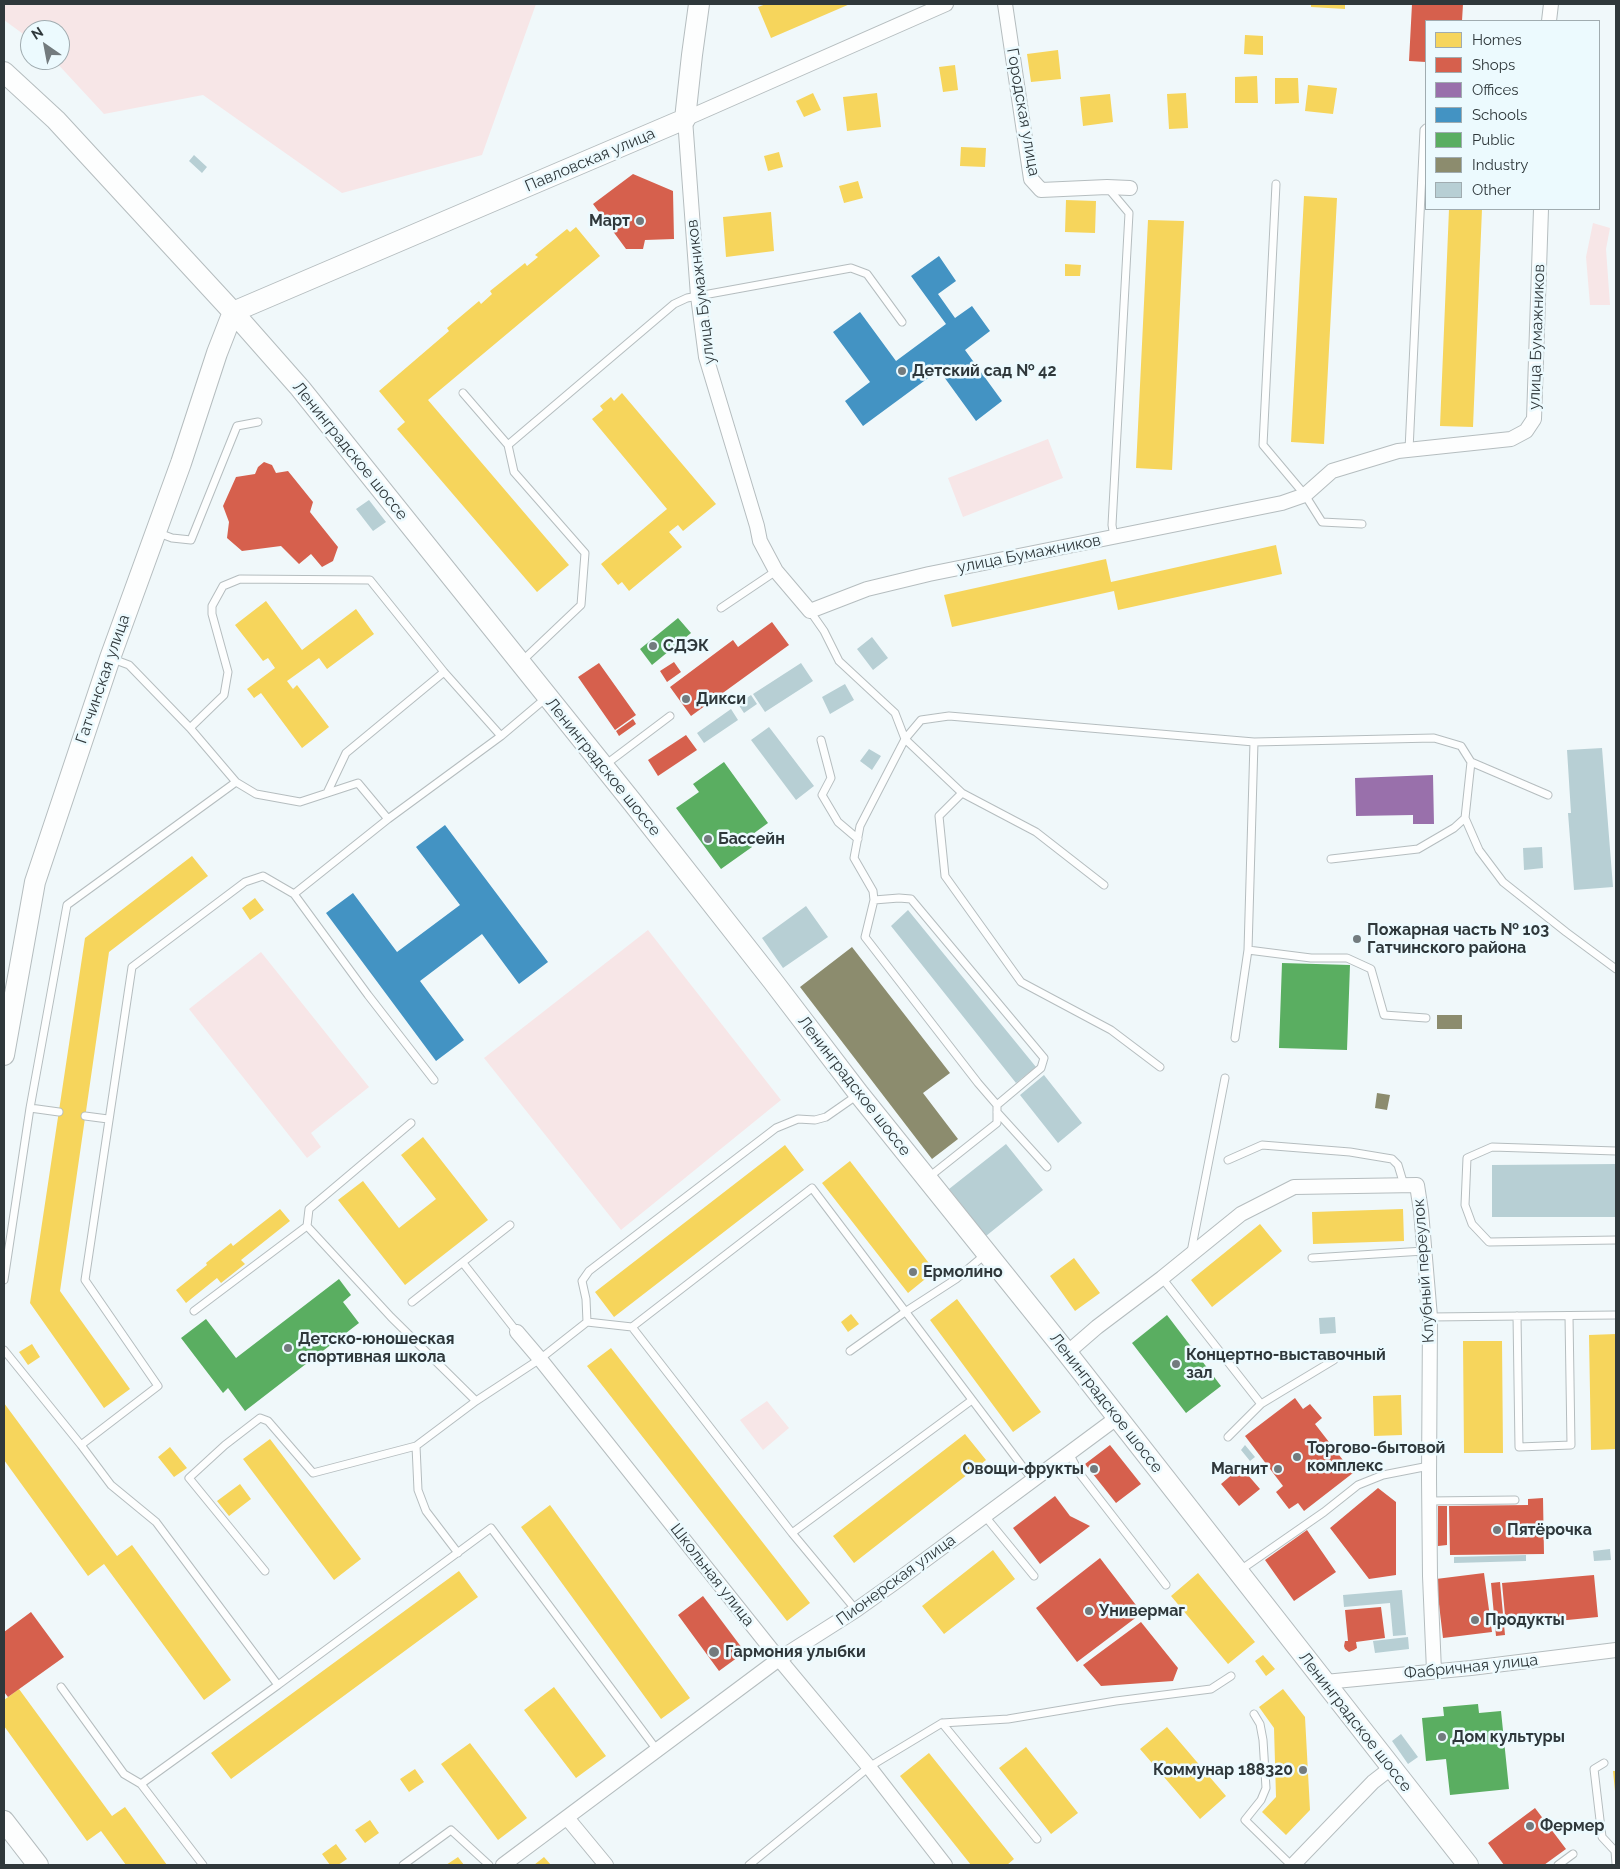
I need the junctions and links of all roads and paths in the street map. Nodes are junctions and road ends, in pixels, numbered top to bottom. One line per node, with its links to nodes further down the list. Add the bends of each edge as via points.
1 (699, 4): 7 (main road)
2 (946, 4): 7 (street, Павловская улица)
3 (1004, 4): 10 (street, Городская улица, via 1031,179 1041,190)
4 (1551, 4): 5 (street)
5 (1549, 20)
6 (4, 72): 14 (main road, Ленинградское шоссе, via 56,120)
7 (685, 119): 13 (street, улица Бумажников); 14 (main road, Павловская улица)
8 (1425, 129): 19 (lane)
9 (1276, 184): 20 (lane, via 1263,445)
10 (1107, 187): 11 (street, Городская улица); 23 (lane, via 1129,213 1112,525)
11 (1130, 188)
12 (1541, 210): 19 (street, улица Бумажников, via 1534,420 1526,431 1511,439)
13 (698, 296): 15 (lane, via 851,268 866,274); 18 (lane, via 674,304); 24 (street, улица Бумажников, via 706,357 760,541)
14 (233, 312): 22 (main road, Гатчинская улица); 28 (main road, Ленинградское шоссе, via 300,388)
15 (902, 322)
16 (462, 393): 18 (lane)
17 (258, 422): 22 (lane, via 237,426 191,540)
18 (508, 445): 28 (lane, via 514,472 585,553 581,604)
19 (1409, 450): 20 (street, улица Бумажников, via 1332,471)
20 (1306, 495): 21 (lane, via 1322,522); 23 (street, улица Бумажников, via 1282,504)
21 (1362, 524)
22 (156, 532): 27 (main road, Гатчинская улица)
23 (1114, 537): 26 (street, улица Бумажников, via 929,574 867,589)
24 (776, 571): 25 (lane); 26 (street, улица Бумажников)
25 (721, 608)
26 (810, 610): 34 (lane, via 839,661 895,713)
27 (110, 658): 32 (lane, via 128,665); 54 (main road, Гатчинская улица, via 35,882)
28 (520, 663): 30 (main road, Ленинградское шоссе)
29 (444, 672): 32 (lane, via 370,580 240,579 223,586 212,606 228,672 224,695); 33 (lane); 40 (lane, via 346,753)
30 (547, 697): 33 (lane); 38 (main road, Ленинградское шоссе)
31 (670, 716): 38 (lane)
32 (190, 728): 39 (lane)
33 (501, 736): 44 (lane)
34 (905, 739): 36 (lane, via 921,720 949,716); 41 (lane); 45 (lane, via 860,826)
35 (821, 740): 45 (lane, via 831,778 822,795 838,822)
36 (1254, 742): 37 (lane, via 1434,738 1461,746); 50 (lane)
37 (1471, 762): 42 (lane); 43 (lane)
38 (603, 766): 58 (main road, Ленинградское шоссе)
39 (236, 782): 40 (lane, via 256,794 300,802); 59 (lane, via 67,905)
40 (327, 793): 44 (lane, via 358,783)
41 (962, 793): 47 (lane, via 1036,832); 55 (lane, via 939,816 945,876 1021,982 1111,1030)
42 (1548, 795)
43 (1465, 818): 46 (lane, via 1418,849); 51 (lane, via 1479,850 1503,882)
44 (388, 819): 48 (lane)
45 (858, 839): 49 (lane, via 854,858 873,891)
46 (1331, 859)
47 (1104, 885)
48 (294, 894): 57 (lane); 63 (lane, via 263,876 245,882 132,967)
49 (874, 900): 60 (lane, via 865,937); 60 (lane, via 911,899 1044,1058 1041,1068)
50 (1248, 950): 52 (lane, via 1311,958 1347,958 1371,969 1384,1015); 53 (lane)
51 (1616, 969)
52 (1426, 1018)
53 (1235, 1038)
54 (4, 1055)
55 (1160, 1067)
56 (1225, 1078): 75 (lane)
57 (434, 1080)
58 (859, 1094): 68 (main road, Ленинградское шоссе); 87 (lane, via 826,1117 798,1119 776,1128 589,1271 582,1281)
59 (30, 1108): 61 (lane); 79 (lane)
60 (997, 1109): 67 (lane); 68 (lane, via 997,1123)
61 (58, 1112)
62 (85, 1116): 63 (lane)
63 (108, 1119): 100 (lane, via 85,1280 158,1386)
64 (410, 1123): 71 (lane, via 309,1209)
65 (1616, 1151): 72 (lane, via 1492,1147 1467,1158 1465,1205 1472,1224 1490,1242)
66 (1228, 1160): 69 (lane, via 1262,1145 1350,1152 1392,1159 1398,1165)
67 (1047, 1167)
68 (927, 1179): 74 (main road, Ленинградское шоссе)
69 (1404, 1185): 73 (street, Клубный переулок, via 1417,1185); 75 (street, Клубный переулок, via 1294,1187 1241,1214)
70 (510, 1225): 77 (lane)
71 (307, 1226): 81 (lane); 96 (lane, via 391,1317)
72 (1616, 1240)
73 (1424, 1251): 76 (lane); 86 (street, Клубный переулок)
74 (986, 1253): 82 (lane, via 956,1278); 92 (main road, Ленинградское шоссе)
75 (1190, 1255): 78 (street, Клубный переулок)
76 (1312, 1258)
77 (463, 1263): 80 (lane); 89 (lane)
78 (1162, 1278): 92 (street, Клубный переулок); 97 (lane)
79 (4, 1280)
80 (412, 1302)
81 (194, 1311)
82 (905, 1312): 88 (lane, via 812,1188); 91 (lane); 95 (lane)
83 (1616, 1315): 85 (lane)
84 (1517, 1316): 85 (lane); 85 (lane, via 1519,1447 1571,1445); 86 (lane)
85 (1569, 1316)
86 (1430, 1317): 103 (street, Клубный переулок)
87 (586, 1322): 88 (lane); 93 (lane)
88 (632, 1327): 108 (lane)
89 (517, 1332): 93 (street, Школьная улица)
90 (4, 1350): 100 (lane)
91 (850, 1351)
92 (1067, 1353): 98 (main road, Ленинградское шоссе)
93 (540, 1359): 96 (lane); 116 (street, Школьная улица)
94 (1334, 1360): 97 (lane)
95 (972, 1400): 104 (lane); 108 (lane)
96 (476, 1401): 101 (lane)
97 (1261, 1404): 99 (lane)
98 (1118, 1417): 102 (street, Пионерская улица); 111 (main road, Ленинградское шоссе)
99 (1228, 1437)
100 (81, 1445): 120 (lane, via 111,1485 156,1522)
101 (416, 1446): 109 (lane, via 418,1490 426,1511); 110 (lane, via 313,1473 268,1421 260,1418 225,1445 189,1478)
102 (1069, 1452): 104 (street, Пионерская улица); 113 (lane, via 1080,1474)
103 (1429, 1466): 106 (street, Клубный переулок); 111 (lane, via 1358,1485)
104 (1032, 1479): 107 (street, Пионерская улица)
105 (1515, 1500): 106 (lane)
106 (1429, 1501): 117 (street, Клубный переулок)
107 (984, 1515): 112 (lane); 114 (street, Пионерская улица)
108 (792, 1533): 114 (lane)
109 (458, 1553): 120 (lane); 124 (lane, via 491,1528)
110 (266, 1571)
111 (1238, 1571): 119 (main road, Ленинградское шоссе)
112 (1034, 1576)
113 (1166, 1585)
114 (856, 1610): 116 (street, Пионерская улица)
115 (1616, 1650): 117 (street, Фабричная улица)
116 (779, 1660): 124 (street, Пионерская улица); 126 (street, Школьная улица)
117 (1434, 1671): 119 (street, Фабричная улица)
118 (1231, 1676): 123 (lane, via 1211,1689 1008,1718)
119 (1325, 1682): 127 (main road, Ленинградское шоссе)
120 (278, 1685): 128 (lane)
121 (61, 1687): 128 (lane, via 124,1774)
122 (1254, 1714): 142 (lane, via 1263,1740 1266,1788 1261,1800 1244,1820)
123 (942, 1722): 126 (lane); 131 (lane)
124 (658, 1750): 129 (street, Пионерская улица)
125 (1604, 1763): 133 (lane, via 1594,1768 1602,1837 1614,1851)
126 (869, 1767): 140 (lane); 141 (street, Школьная улица)
127 (1391, 1768): 142 (street, via 1373,1782); 143 (main road, Ленинградское шоссе)
128 (141, 1784): 135 (lane)
129 (568, 1819): 138 (street, Пионерская улица); 139 (street)
130 (4, 1821): 134 (main road)
131 (1037, 1839)
132 (1573, 1854): 144 (lane)
133 (1616, 1864)
134 (38, 1865)
135 (203, 1865)
136 (403, 1865): 137 (lane, via 451,1830)
137 (489, 1865)
138 (504, 1865)
139 (606, 1865)
140 (749, 1865)
141 (945, 1865)
142 (1292, 1865)
143 (1468, 1865)
144 (1558, 1865)

